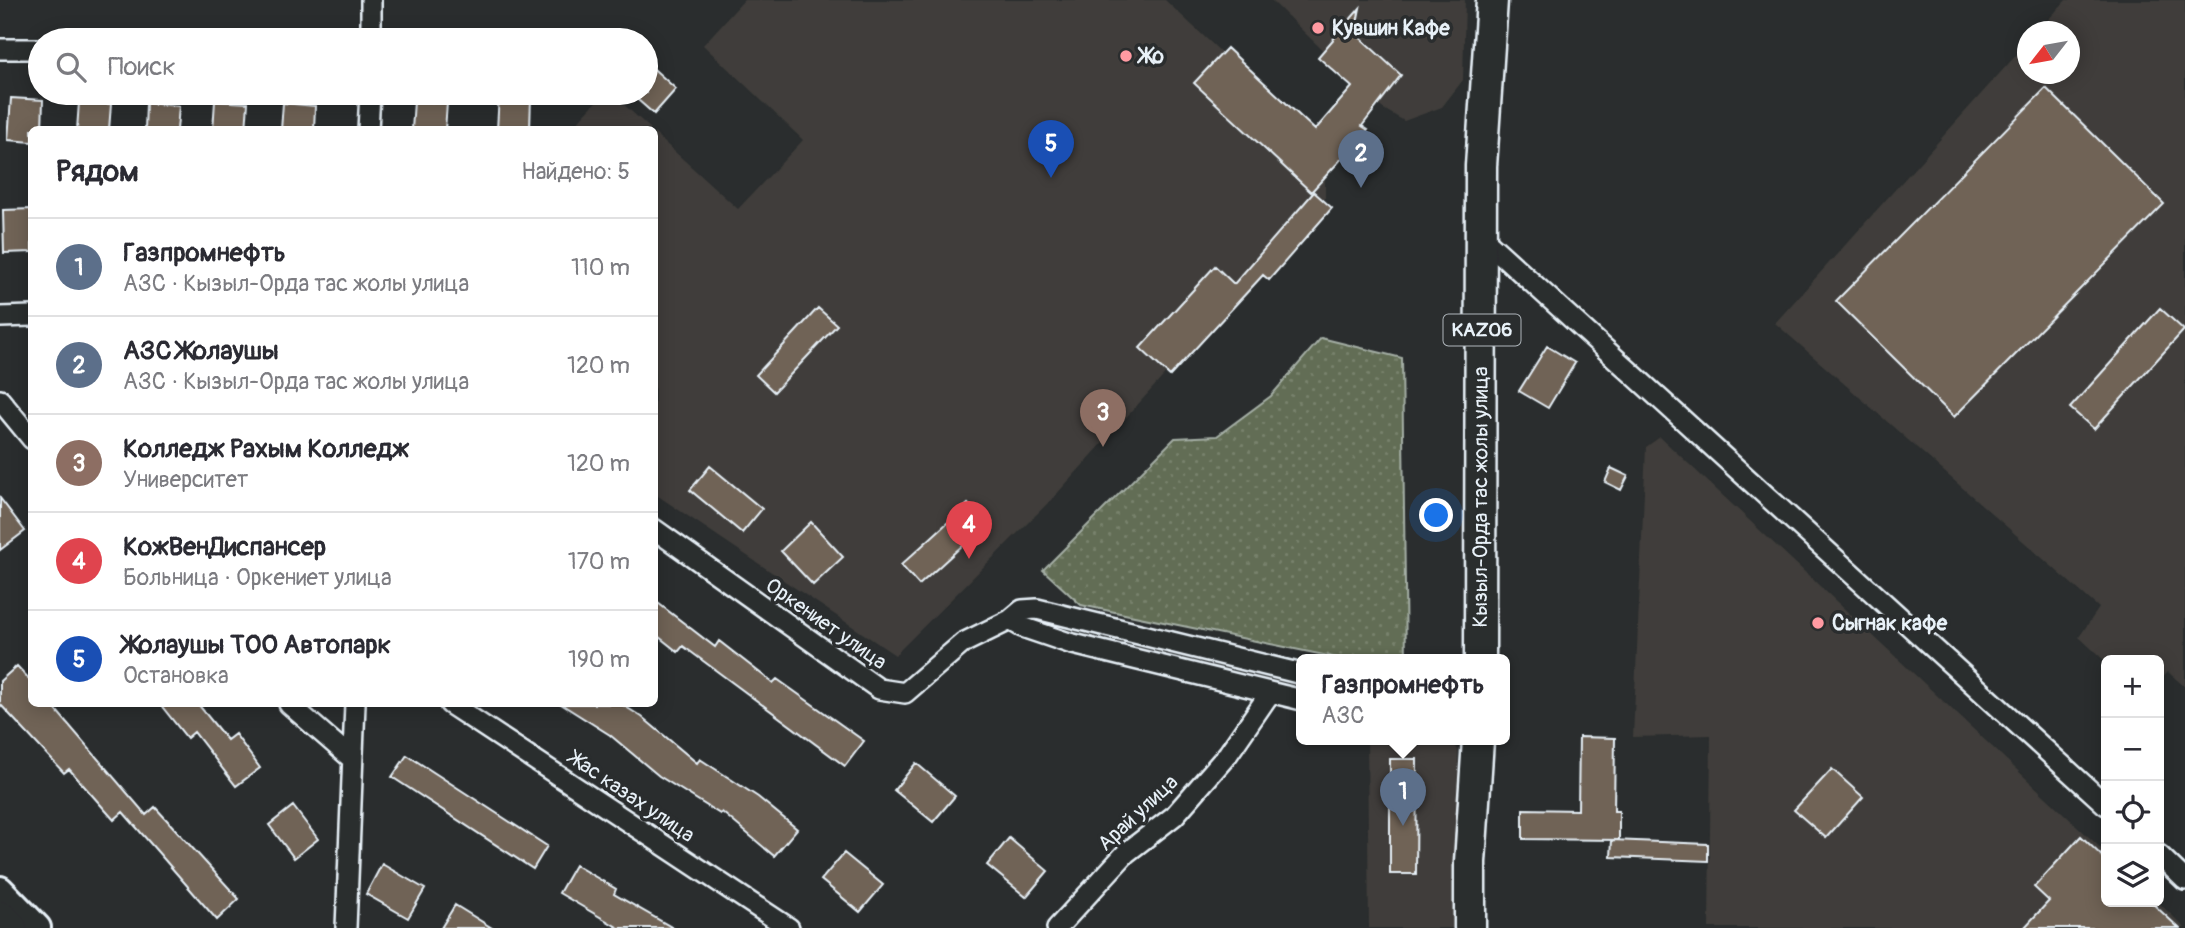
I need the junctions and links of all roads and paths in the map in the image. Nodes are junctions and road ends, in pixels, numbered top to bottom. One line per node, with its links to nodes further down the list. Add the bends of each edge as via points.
1 (371, 0): 3 (street)
2 (1492, 0): 8 (main road, Кызыл-Орда тас жолы улица / KАZ06)
3 (371, 28)
4 (0, 49): 5 (street)
5 (28, 49)
6 (369, 105): 7 (street)
7 (368, 126)
8 (1481, 236): 15 (main road, Кызыл-Орда тас жолы улица / KАZ06); 24 (street)
9 (28, 316): 10 (street)
10 (0, 317)
11 (0, 400): 12 (street)
12 (28, 434)
13 (658, 533): 14 (street, Оркениет улица, via 890,693 905,693 963,642)
14 (1010, 620): 16 (street, Оркениет улица, via 1022,610 1047,610); 17 (street, via 1069,643)
15 (1480, 654)
16 (1296, 673)
17 (1270, 693): 18 (street); 33 (street, Арай улица, via 1228,754 1174,816 1126,853)
18 (1296, 699)
19 (292, 707): 23 (street)
20 (355, 707): 23 (street)
21 (455, 707): 32 (street, Жас казах улица)
22 (1478, 745): 34 (main road)
23 (351, 758): 31 (street)
24 (2101, 800)
25 (2164, 860): 26 (street)
26 (2185, 880)
27 (0, 890): 30 (main road)
28 (0, 919): 29 (highway)
29 (9, 928)
30 (37, 928)
31 (346, 928)
32 (789, 928)
33 (1056, 928)
34 (1470, 928)

